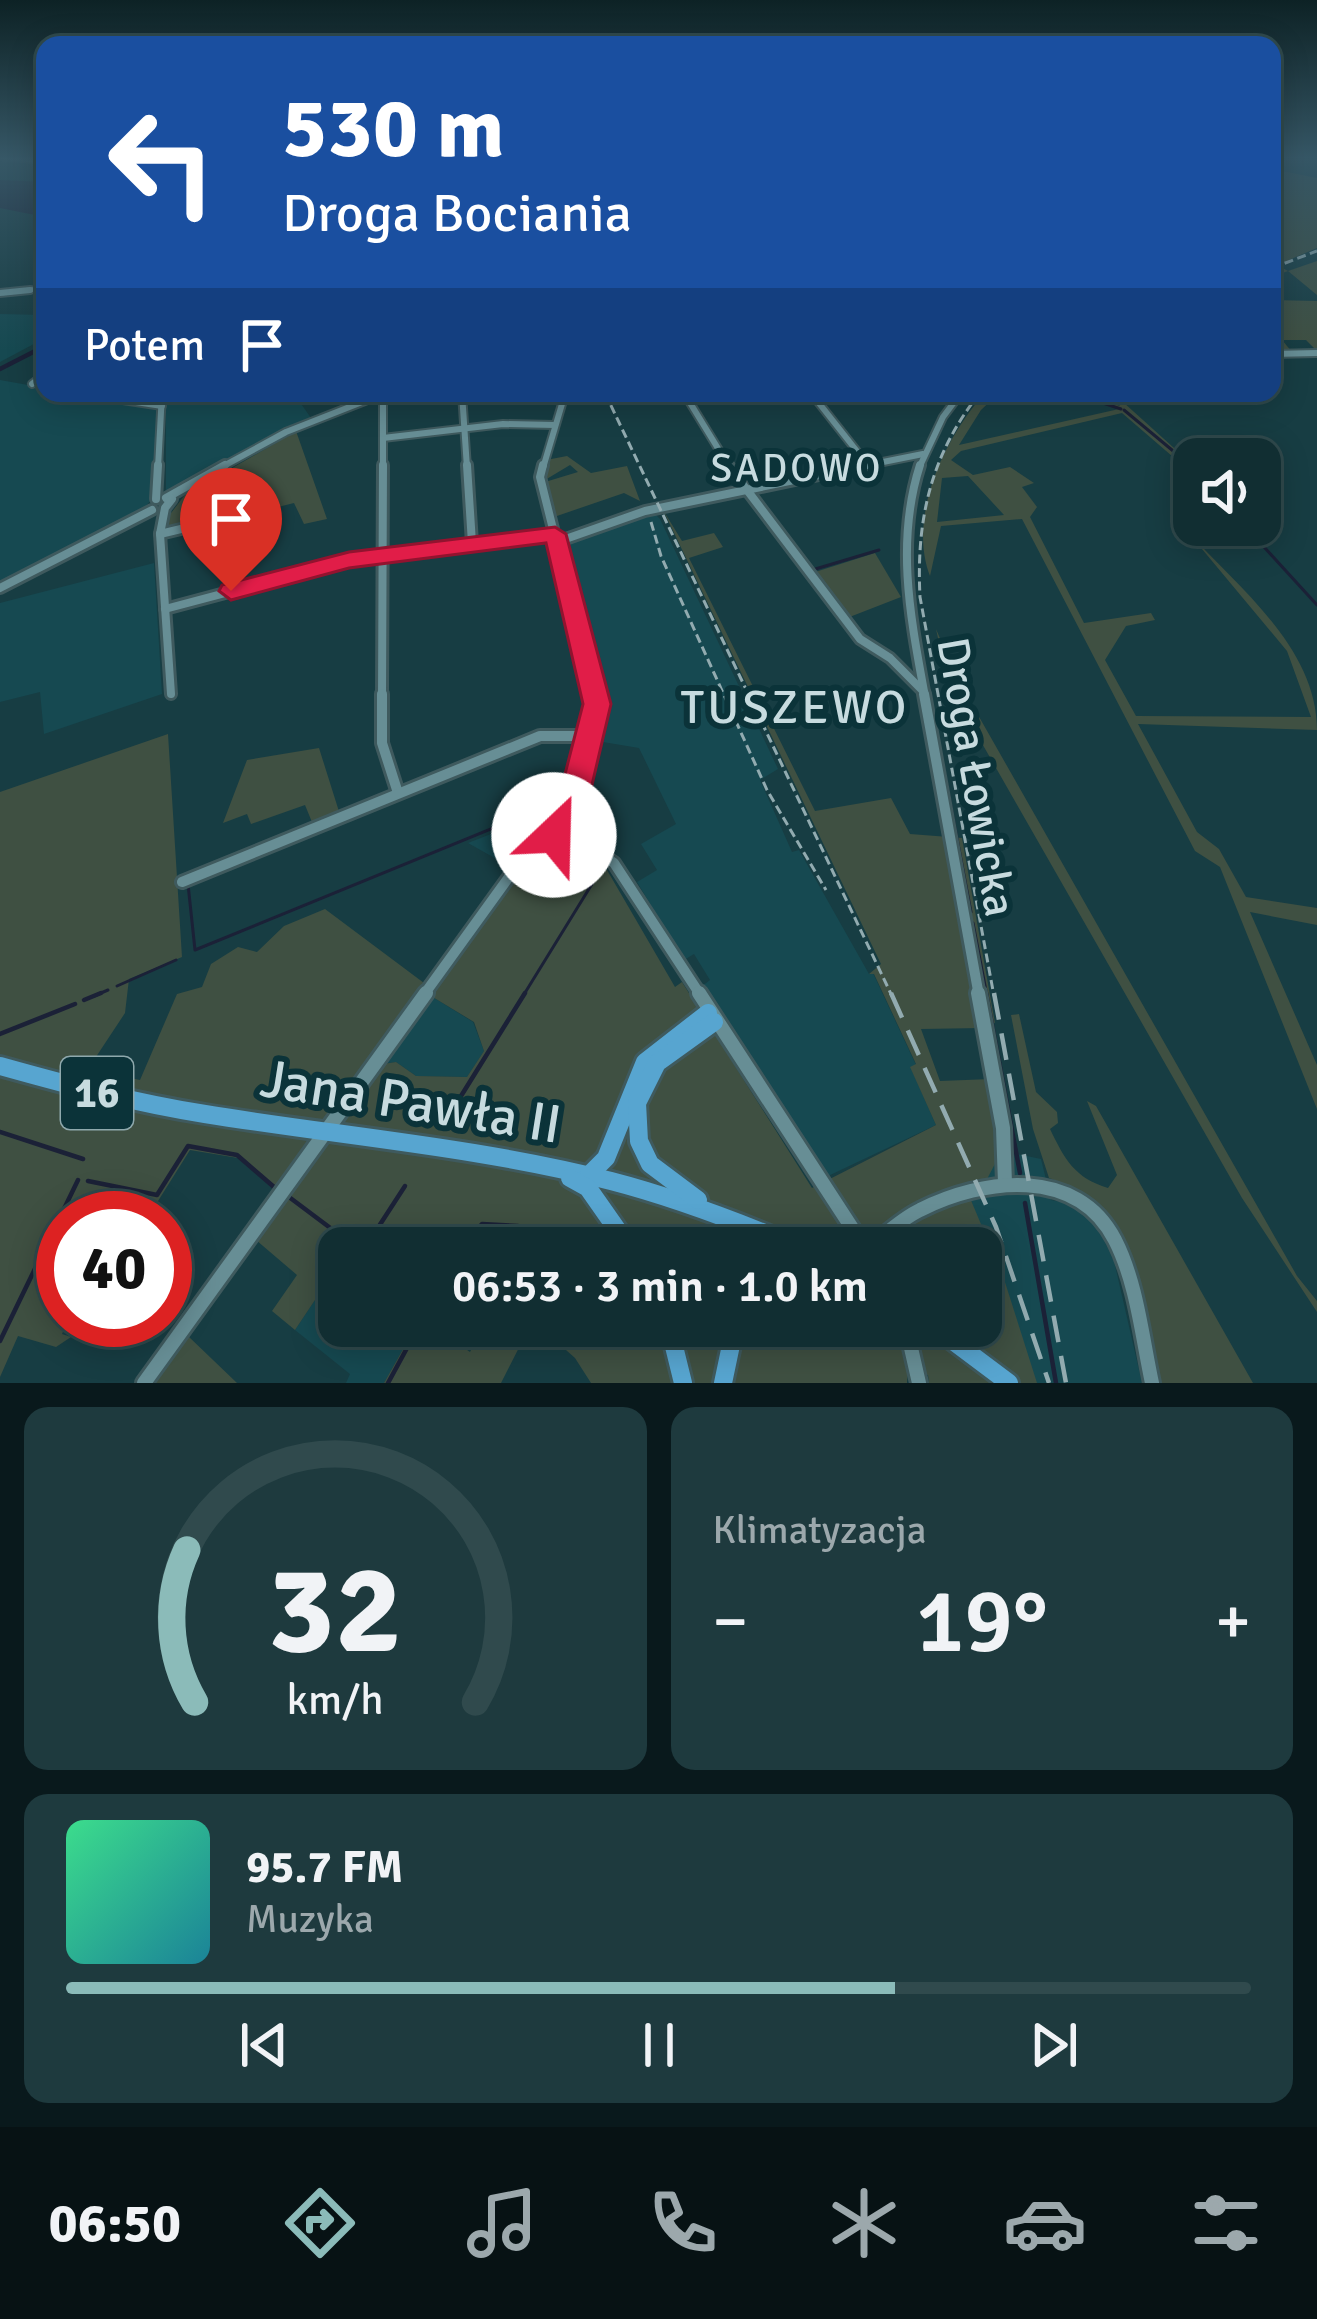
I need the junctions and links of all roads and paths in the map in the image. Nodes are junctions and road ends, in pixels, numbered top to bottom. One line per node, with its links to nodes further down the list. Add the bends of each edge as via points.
1 (36, 289): 2 (street)
2 (0, 293)
3 (1317, 353): 4 (street)
4 (1281, 354)
5 (136, 402): 15 (street)
6 (162, 402): 15 (street)
7 (358, 402): 14 (street)
8 (384, 402): 18 (street)
9 (463, 402): 17 (street)
10 (559, 402): 16 (street)
11 (689, 402): 21 (street)
12 (818, 402): 20 (street)
13 (955, 402): 19 (street, Droga Łowicka)
14 (355, 403): 22 (street, via 277,436)
15 (162, 406): 22 (street)
16 (555, 425): 17 (street); 25 (street, via 540,477)
17 (465, 428): 18 (street); 26 (street)
18 (383, 438): 27 (street)
19 (923, 454): 20 (street); 30 (street, Droga Łowicka, via 908,508 905,567)
20 (867, 464): 21 (street)
21 (745, 494): 25 (street, via 645,511); 30 (street, via 860,638)
22 (160, 504): 23 (street); 28 (street)
23 (160, 534): 24 (street, via 248,513); 29 (street)
24 (252, 538)
25 (556, 538): 26 (street); 32 (street, via 596,687)
26 (472, 543): 27 (street)
27 (383, 556): 29 (street); 33 (street, via 382,743)
28 (0, 588)
29 (165, 609): 31 (street)
30 (925, 692): 45 (street, Droga Łowicka, via 1003,1128)
31 (171, 694)
32 (591, 736): 33 (street, via 546,734); 34 (street)
33 (398, 793): 39 (street)
34 (571, 803): 35 (street); 36 (street)
35 (531, 814)
36 (568, 823): 37 (street, via 556,828); 38 (street, via 578,828)
37 (555, 839): 38 (street); 42 (street, via 522,859)
38 (577, 839): 40 (street, via 614,863)
39 (182, 882)
40 (711, 1017): 44 (main road, via 645,1062 606,1158); 46 (main road, via 657,1063 640,1090 635,1121 650,1164); 49 (street)
41 (0, 1066): 42 (main road, Jana Pawła II / 16, via 142,1103)
42 (324, 1133): 43 (main road, Jana Pawła II / 16); 55 (street)
43 (540, 1168): 44 (main road, Jana Pawła II / 16); 47 (main road, via 588,1188)
44 (588, 1176): 46 (main road, Jana Pawła II / 16)
45 (1005, 1184): 50 (street, via 927,1206); 60 (street, via 1064,1191 1105,1224 1122,1259)
46 (714, 1211): 48 (main road, Jana Pawła II / 16)
47 (615, 1227)
48 (740, 1227)
49 (852, 1227)
50 (896, 1227)
51 (674, 1347): 56 (main road)
52 (731, 1347): 57 (main road)
53 (911, 1347): 58 (street)
54 (961, 1347): 59 (main road)
55 (144, 1383)
56 (682, 1383)
57 (723, 1383)
58 (919, 1383)
59 (1009, 1383)
60 (1152, 1383)

